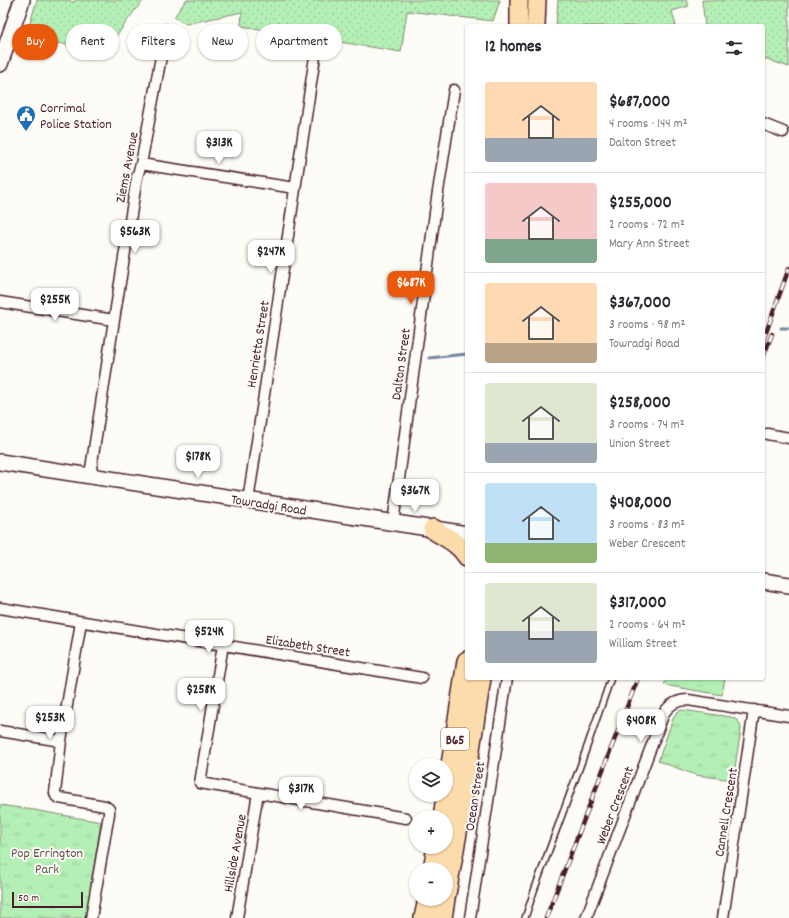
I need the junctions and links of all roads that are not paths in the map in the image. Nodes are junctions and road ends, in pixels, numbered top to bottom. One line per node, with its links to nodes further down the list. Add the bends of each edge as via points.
1 (22, 0): 8 (main road)
2 (519, 0): 4 (main road)
3 (537, 0): 5 (main road)
4 (519, 24)
5 (536, 24)
6 (160, 60): 12 (street, Ziems Avenue)
7 (314, 60): 13 (street, Henrietta Street)
8 (0, 64)
9 (454, 90): 21 (street, Dalton Street)
10 (765, 125): 11 (street)
11 (783, 132)
12 (141, 164): 13 (street); 15 (street, Ziems Avenue)
13 (295, 188): 20 (street, Henrietta Street)
14 (0, 302): 15 (street)
15 (114, 320): 19 (street, Ziems Avenue)
16 (767, 434): 17 (street)
17 (789, 438)
18 (0, 462): 19 (main road, Towradgi Road)
19 (90, 475): 20 (main road, Towradgi Road)
20 (248, 501): 21 (main road, Towradgi Road)
21 (392, 523): 22 (main road, Towradgi Road)
22 (432, 529): 23 (main road, Towradgi Road); 24 (highway, via 457,544)
23 (465, 534)
24 (465, 553)
25 (765, 581): 26 (main road)
26 (789, 585)
27 (0, 608): 28 (street, Elizabeth Street)
28 (81, 622): 29 (street, Elizabeth Street); 38 (street)
29 (223, 645): 31 (street, Elizabeth Street); 39 (street, via 200,783)
30 (465, 674): 40 (highway, B65)
31 (422, 678)
32 (481, 680): 42 (highway, B65)
33 (507, 680): 49 (street, Ocean Street)
34 (610, 680): 50 (lane)
35 (754, 710): 36 (street, Weber Crescent); 51 (street, Weber Crescent, via 688,700 681,700 667,708); 52 (street, Cannell Crescent)
36 (789, 716)
37 (0, 731): 38 (street)
38 (61, 742): 45 (street, via 56,796 109,809)
39 (258, 793): 41 (street); 46 (street, Hillside Avenue)
40 (444, 810)
41 (406, 818)
42 (452, 862)
43 (427, 906): 47 (highway)
44 (444, 906): 48 (highway)
45 (91, 918)
46 (237, 918)
47 (424, 918)
48 (442, 918)
49 (470, 918)
50 (525, 918)
51 (586, 918)
52 (723, 918)

